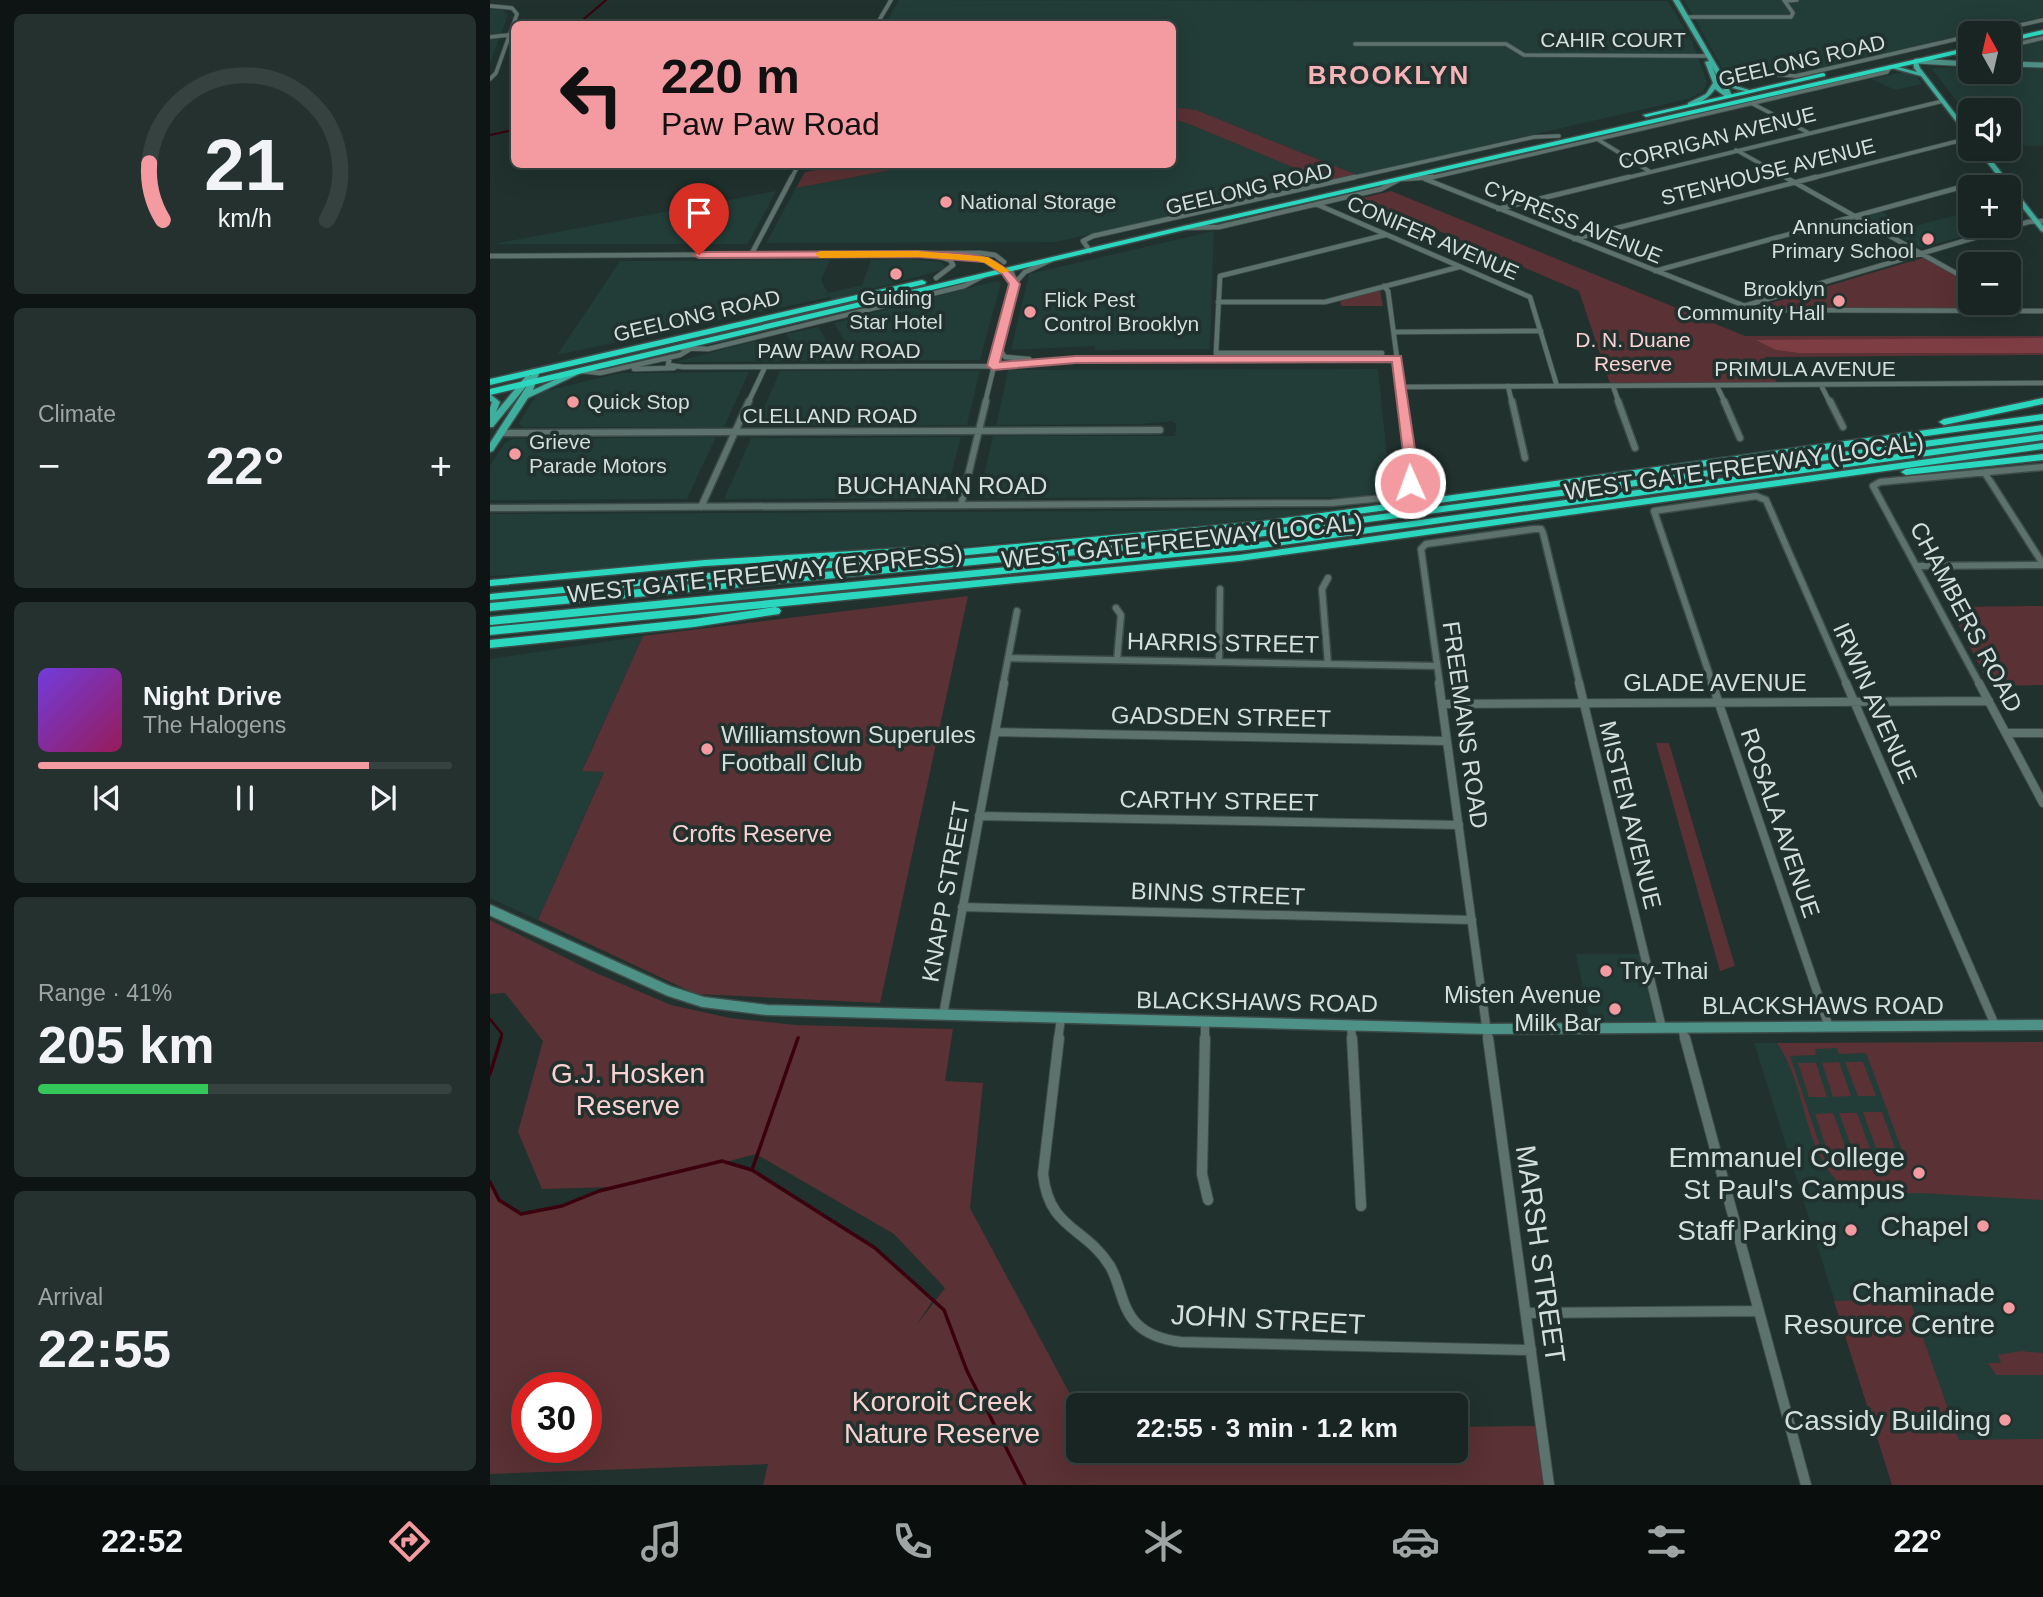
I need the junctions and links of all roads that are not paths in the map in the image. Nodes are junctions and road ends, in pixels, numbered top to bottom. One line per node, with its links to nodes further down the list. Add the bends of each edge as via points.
1 (891, 0): 9 (street)
2 (1676, 0): 6 (main road)
3 (1797, 0): 4 (street)
4 (1784, 1): 6 (street, via 1791,17)
5 (491, 6): 8 (street, via 510,10)
6 (1686, 18): 28 (main road)
7 (2043, 20): 12 (street)
8 (512, 21)
9 (879, 21)
10 (511, 24): 17 (street)
11 (2043, 26): 12 (highway)
12 (2029, 27): 13 (street); 14 (street); 15 (highway)
13 (2021, 28)
14 (2021, 28)
15 (2021, 30)
16 (2043, 32): 19 (highway)
17 (507, 36): 18 (street); 38 (street, via 496,73)
18 (490, 37)
19 (2021, 37)
20 (2043, 38): 21 (street)
21 (2021, 43)
22 (1355, 44): 28 (street, CAHIR COURT, via 1506,44 1524,55)
23 (1958, 48): 29 (highway, via 1923,55)
24 (1958, 48): 36 (highway, GEELONG ROAD)
25 (1958, 48): 40 (street, GEELONG ROAD, via 1796,76 1749,73)
26 (1958, 50): 27 (highway, GEELONG ROAD)
27 (1945, 55): 29 (highway, GEELONG ROAD); 30 (main road, via 1944,61)
28 (1708, 56): 39 (main road); 40 (main road)
29 (1917, 63): 30 (main road); 31 (main road); 35 (highway, GEELONG ROAD); 36 (highway, via 1898,61); 37 (main road)
30 (1951, 64): 32 (main road)
31 (1958, 64)
32 (1958, 64)
33 (2021, 65): 34 (main road)
34 (2043, 65)
35 (1891, 67): 37 (main road); 43 (highway, GEELONG ROAD); 46 (street, via 1887,72)
36 (1828, 74): 41 (highway, GEELONG ROAD)
37 (1927, 76): 44 (main road); 47 (main road)
38 (490, 77)
39 (1714, 80): 40 (main road); 42 (main road, via 1720,93); 45 (main road, via 1708,95)
40 (1723, 81): 41 (main road); 42 (main road)
41 (1747, 92): 42 (highway, GEELONG ROAD)
42 (1728, 96): 43 (highway); 45 (highway, GEELONG ROAD); 49 (highway, via 1722,102)
43 (1763, 97): 49 (highway, GEELONG ROAD)
44 (1943, 101): 48 (main road); 51 (street, CORRIGAN AVENUE)
45 (1690, 104): 50 (highway, GEELONG ROAD)
46 (1753, 104): 51 (street); 53 (street)
47 (1958, 113)
48 (1958, 121)
49 (1637, 126): 52 (highway, GEELONG ROAD)
50 (1577, 132): 52 (highway); 77 (highway, GEELONG ROAD)
51 (1807, 132): 55 (street, CORRIGAN AVENUE)
52 (1586, 137): 56 (highway, GEELONG ROAD)
53 (1597, 139): 57 (street); 60 (street)
54 (1958, 140): 65 (street, STENHOUSE AVENUE)
55 (1735, 150): 60 (street, CORRIGAN AVENUE); 65 (street)
56 (1521, 152): 57 (street); 62 (highway, GEELONG ROAD)
57 (1511, 159): 63 (street)
58 (1991, 161): 61 (main road)
59 (797, 168): 79 (street)
60 (1649, 171): 70 (street, CORRIGAN AVENUE)
61 (2004, 175)
62 (1400, 179): 63 (street); 66 (street); 73 (highway, GEELONG ROAD)
63 (1424, 179): 70 (street, CYPRESS AVENUE)
64 (1415, 181): 66 (street)
65 (1792, 182): 71 (street); 76 (street, STENHOUSE AVENUE)
66 (1381, 189): 69 (street)
67 (1958, 189): 71 (street)
68 (2021, 196): 72 (main road)
69 (1315, 204): 73 (street, via 1219,227); 75 (street, CONIFER AVENUE)
70 (1499, 209): 76 (street, CYPRESS AVENUE)
71 (1854, 216): 78 (street); 85 (street)
72 (2041, 221): 74 (main road); 78 (street)
73 (1184, 228): 77 (highway, GEELONG ROAD)
74 (2043, 230)
75 (1386, 234): 84 (street, CONIFER AVENUE); 91 (street, via 1220,276)
76 (1574, 239): 85 (street, CYPRESS AVENUE)
77 (1087, 248): 82 (highway, GEELONG ROAD); 83 (highway, GEELONG ROAD)
78 (1921, 253): 86 (street); 92 (street)
79 (751, 254): 80 (street); 81 (street)
80 (918, 254): 83 (street, via 982,258); 83 (street, via 988,253); 88 (street, via 953,263)
81 (490, 256)
82 (1051, 260): 83 (highway, GEELONG ROAD); 89 (street, via 1026,272)
83 (1004, 267): 87 (highway, GEELONG ROAD); 88 (highway, GEELONG ROAD); 89 (street)
84 (1459, 267): 90 (street); 96 (street, CONIFER AVENUE, via 1530,297)
85 (1655, 271): 92 (street, CYPRESS AVENUE)
86 (1958, 274)
87 (984, 275): 98 (highway, GEELONG ROAD); 100 (street, via 964,286 816,324 705,349)
88 (936, 278): 115 (highway, GEELONG ROAD)
89 (1015, 284): 99 (street)
90 (1384, 286): 91 (street, via 1325,302); 97 (street)
91 (1217, 302): 101 (street)
92 (1744, 306): 94 (street, CYPRESS AVENUE, via 1770,311)
93 (2043, 310): 95 (street, CYPRESS AVENUE)
94 (1958, 311)
95 (2021, 311)
96 (1541, 331): 97 (street); 121 (street, CONIFER AVENUE)
97 (1394, 332): 105 (street)
98 (704, 343): 100 (highway, GEELONG ROAD)
99 (998, 346): 106 (street, via 1008,358); 110 (street)
100 (686, 348): 104 (street); 114 (highway, GEELONG ROAD)
101 (1216, 353): 103 (street, PAW PAW ROAD); 107 (street); 108 (street)
102 (1382, 353): 103 (street, PAW PAW ROAD)
103 (1340, 356): 105 (street, PAW PAW ROAD); 108 (street, PAW PAW ROAD)
104 (670, 357): 111 (street, PAW PAW ROAD, via 670,365); 113 (street)
105 (1397, 358): 124 (street)
106 (1033, 359): 109 (street, PAW PAW ROAD); 110 (street, PAW PAW ROAD)
107 (1206, 359): 108 (street, PAW PAW ROAD); 109 (street, PAW PAW ROAD)
108 (1226, 359)
109 (1076, 360): 110 (street, PAW PAW ROAD)
110 (994, 364): 112 (street, PAW PAW ROAD); 134 (street)
111 (699, 367): 112 (street, PAW PAW ROAD); 113 (street, PAW PAW ROAD)
112 (765, 367): 135 (street)
113 (619, 369): 114 (street)
114 (581, 371): 115 (highway, GEELONG ROAD); 126 (main road)
115 (535, 377): 116 (highway); 118 (highway); 126 (main road)
116 (490, 383)
117 (2043, 383): 119 (street, PRIMULA AVENUE)
118 (522, 384): 125 (highway); 130 (main road)
119 (1821, 385): 123 (street, PRIMULA AVENUE); 131 (street)
120 (1508, 386): 121 (street, PRIMULA AVENUE); 124 (street, PRIMULA AVENUE); 144 (street)
121 (1557, 386): 122 (street, PRIMULA AVENUE)
122 (1613, 386): 123 (street, PRIMULA AVENUE); 140 (street)
123 (1717, 386): 138 (street)
124 (1400, 387): 147 (street, BUCHANAN ROAD, via 1412,475 1407,487 1393,495 1331,503)
125 (490, 394): 129 (main road, via 496,404)
126 (524, 397): 136 (main road)
127 (2043, 401): 142 (highway)
128 (2043, 417): 142 (highway, WEST GATE FREEWAY (LOCAL))
129 (490, 419)
130 (490, 425)
131 (1843, 427)
132 (2043, 428): 161 (highway, WEST GATE FREEWAY (EXPRESS), via 1235,537)
133 (1160, 430): 134 (street, CLELLAND ROAD)
134 (977, 431): 135 (street, CLELLAND ROAD); 147 (street)
135 (735, 432): 136 (street, CLELLAND ROAD); 149 (street)
136 (495, 433): 141 (main road)
137 (2043, 437): 164 (highway, WEST GATE FREEWAY (EXPRESS), via 1246,547)
138 (1740, 438)
139 (2043, 446): 148 (highway, WEST GATE FREEWAY (LOCAL))
140 (1635, 448)
141 (490, 449)
142 (1793, 452): 152 (highway, WEST GATE FREEWAY (LOCAL))
143 (2043, 457): 148 (highway)
144 (1525, 458)
145 (2043, 467): 146 (street)
146 (1985, 473): 154 (street); 155 (street, CHAMBERS ROAD, via 1873,486)
147 (961, 505): 149 (street, BUCHANAN ROAD)
148 (1631, 505): 159 (highway, WEST GATE FREEWAY (LOCAL), via 1251,556)
149 (701, 507): 150 (street, BUCHANAN ROAD)
150 (490, 508)
151 (1654, 511): 173 (street, ROSALA AVENUE); 174 (street, IRWIN AVENUE, via 1762,497)
152 (1214, 529): 157 (highway, via 705,563); 160 (highway, WEST GATE FREEWAY (LOCAL))
153 (1541, 529): 171 (street, FREEMANS ROAD, via 1423,546); 175 (street, MISTEN AVENUE)
154 (2043, 564): 155 (street)
155 (1917, 566): 172 (street, CHAMBERS ROAD)
156 (1328, 579): 170 (street, via 1322,589)
157 (490, 583)
158 (1220, 589): 169 (street)
159 (878, 594): 165 (highway, WEST GATE FREEWAY (LOCAL)); 166 (highway, via 694,623)
160 (490, 597)
161 (490, 607)
162 (1116, 608): 168 (street, via 1121,615)
163 (1017, 611): 167 (street, KNAPP STREET)
164 (490, 621)
165 (490, 631)
166 (490, 644)
167 (1008, 658): 168 (street, HARRIS STREET); 177 (street, KNAPP STREET)
168 (1118, 660): 169 (street, HARRIS STREET)
169 (1219, 662): 170 (street, HARRIS STREET)
170 (1328, 664): 171 (street, HARRIS STREET)
171 (1437, 666): 176 (street, FREEMANS ROAD)
172 (1989, 701): 174 (street, GLADE AVENUE); 178 (street, CHAMBERS ROAD)
173 (1719, 702): 174 (street, GLADE AVENUE); 175 (street, GLADE AVENUE); 193 (street, ROSALA AVENUE)
174 (1854, 702): 191 (street, IRWIN AVENUE)
175 (1584, 703): 176 (street, GLADE AVENUE); 194 (street, MISTEN AVENUE)
176 (1442, 704): 180 (street, FREEMANS ROAD)
177 (995, 732): 180 (street, GADSDEN STREET); 182 (street, KNAPP STREET)
178 (2006, 733): 179 (street); 181 (street, CHAMBERS ROAD)
179 (2043, 733)
180 (1447, 741): 183 (street, FREEMANS ROAD)
181 (2043, 803)
182 (979, 816): 183 (street, CARTHY STREET); 184 (street, KNAPP STREET)
183 (1459, 825): 186 (street, FREEMANS ROAD)
184 (962, 907): 186 (street, BINNS STREET); 187 (street, KNAPP STREET)
185 (490, 909): 187 (main road, BLACKSHAWS ROAD, via 647,982 703,1002 767,1010)
186 (1472, 920): 196 (street, FREEMANS ROAD)
187 (943, 1015): 188 (main road, BLACKSHAWS ROAD)
188 (1061, 1018): 189 (main road, BLACKSHAWS ROAD); 201 (street, JOHN STREET, via 1043,1174 1045,1199 1058,1218 1100,1252 1129,1315 1147,1332 1181,1342)
189 (1205, 1021): 190 (main road, BLACKSHAWS ROAD); 197 (street, via 1202,1174)
190 (1350, 1025): 196 (main road, BLACKSHAWS ROAD); 198 (street)
191 (1995, 1025): 192 (main road, BLACKSHAWS ROAD); 193 (main road, BLACKSHAWS ROAD)
192 (2043, 1025)
193 (1829, 1027): 195 (main road, BLACKSHAWS ROAD)
194 (1662, 1028): 195 (main road, BLACKSHAWS ROAD); 196 (main road, BLACKSHAWS ROAD)
195 (1682, 1028): 199 (street)
196 (1487, 1029): 200 (street, MARSH STREET)
197 (1208, 1200)
198 (1361, 1206)
199 (1759, 1311): 200 (street); 203 (street)
200 (1526, 1313): 201 (street, MARSH STREET)
201 (1531, 1350): 202 (street, MARSH STREET)
202 (1549, 1485)
203 (1806, 1485)

